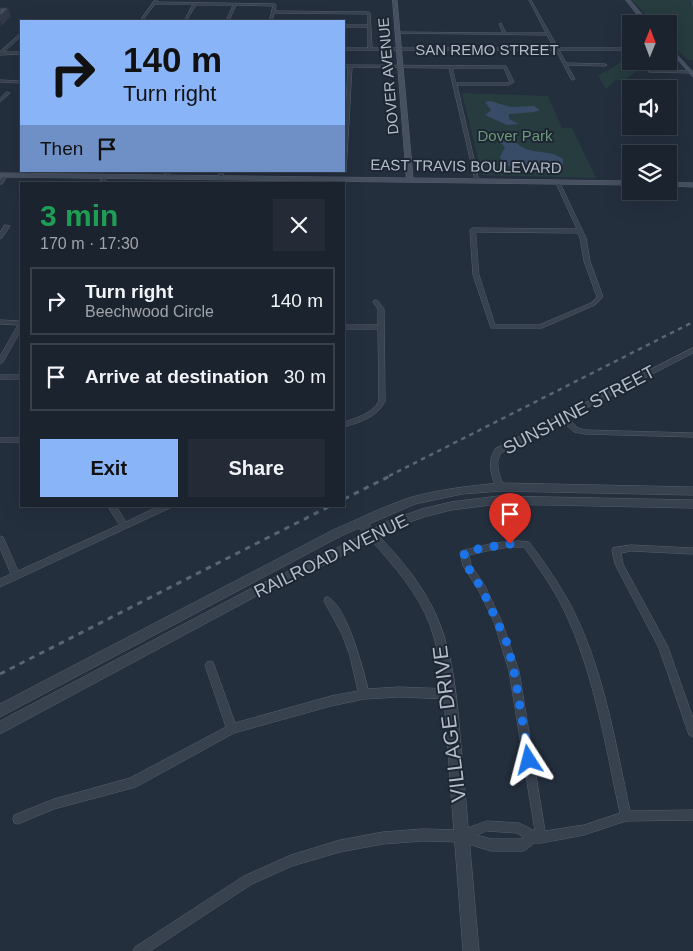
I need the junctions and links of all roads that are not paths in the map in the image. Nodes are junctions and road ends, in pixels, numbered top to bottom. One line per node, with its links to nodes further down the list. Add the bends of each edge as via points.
1 (395, 0): 16 (main road, DOVER AVENUE)
2 (530, 0): 18 (street)
3 (628, 0): 8 (main road)
4 (156, 2): 5 (street); 9 (street)
5 (195, 4): 6 (street); 10 (street)
6 (235, 4): 7 (street, via 275,4); 11 (street)
7 (273, 12): 12 (street); 15 (street, via 369,13)
8 (640, 15)
9 (142, 20)
10 (185, 20)
11 (227, 20)
12 (270, 20)
13 (502, 24): 17 (street)
14 (345, 26): 15 (street)
15 (369, 26): 22 (street)
16 (397, 33): 17 (street); 24 (main road, DOVER AVENUE)
17 (505, 34): 18 (street)
18 (548, 34): 20 (street)
19 (20, 37): 26 (street)
20 (556, 48): 23 (street, SAN REMO STREET); 24 (street, SAN REMO STREET, via 436,47); 28 (street)
21 (345, 49): 22 (street, SAN REMO STREET)
22 (370, 49): 24 (street, SAN REMO STREET)
23 (622, 49)
24 (399, 50): 32 (main road, DOVER AVENUE)
25 (20, 53): 26 (street)
26 (1, 54)
27 (678, 57): 35 (main road)
28 (565, 64): 29 (street); 36 (street)
29 (605, 65)
30 (345, 66): 31 (street)
31 (350, 66): 32 (street); 42 (street)
32 (400, 66): 33 (street); 49 (main road, DOVER AVENUE)
33 (451, 66): 39 (street); 39 (street, via 505,67 511,84)
34 (649, 71): 35 (street)
35 (692, 73)
36 (573, 79)
37 (0, 80): 38 (street)
38 (20, 82)
39 (456, 84): 50 (street)
40 (0, 92): 41 (street, via 8,93)
41 (0, 101)
42 (345, 141)
43 (30, 173): 47 (main road, EAST TRAVIS BOULEVARD); 48 (main road, EAST TRAVIS BOULEVARD)
44 (123, 174): 45 (main road, EAST TRAVIS BOULEVARD); 48 (main road, EAST TRAVIS BOULEVARD)
45 (167, 174): 46 (main road, EAST TRAVIS BOULEVARD)
46 (221, 174): 51 (main road, EAST TRAVIS BOULEVARD)
47 (3, 175): 54 (street)
48 (106, 176): 53 (street)
49 (410, 179): 50 (main road, EAST TRAVIS BOULEVARD); 51 (main road, EAST TRAVIS BOULEVARD)
50 (477, 180): 52 (main road, EAST TRAVIS BOULEVARD)
51 (264, 181)
52 (557, 181): 55 (main road, EAST TRAVIS BOULEVARD); 59 (street)
53 (102, 182)
54 (0, 183)
55 (622, 183)
56 (677, 184): 57 (main road)
57 (693, 185)
58 (8, 226): 60 (street)
59 (580, 231): 59 (street, via 587,261 599,290 600,296 593,304 540,327 493,327 476,275 474,230)
60 (1, 235)
61 (376, 302): 66 (street, via 381,309)
62 (0, 322): 63 (street)
63 (20, 324)
64 (20, 326): 68 (street)
65 (345, 327): 66 (street)
66 (382, 327): 72 (street, via 380,407)
67 (693, 350): 71 (street, SUNSHINE STREET)
68 (0, 362)
69 (0, 376): 70 (street)
70 (20, 377)
71 (563, 418): 73 (street, via 576,430 585,432); 76 (street, SUNSHINE STREET, via 498,451 493,462)
72 (345, 424)
73 (693, 435)
74 (0, 440): 75 (street)
75 (20, 440)
76 (500, 487): 77 (street, RAILROAD AVENUE); 81 (street, RAILROAD AVENUE, via 462,490 413,501)
77 (693, 491)
78 (693, 504): 83 (street, RAILROAD AVENUE, via 499,500 422,513)
79 (113, 507): 82 (street)
80 (165, 507): 82 (street)
81 (360, 522): 83 (street, VILLAGE DRIVE); 92 (street, RAILROAD AVENUE)
82 (124, 526): 86 (street)
83 (371, 534): 91 (street, VILLAGE DRIVE, via 399,564 431,616 440,642); 93 (street, RAILROAD AVENUE, via 260,589)
84 (0, 539): 86 (street)
85 (693, 551): 95 (street, via 616,550 620,564 663,647)
86 (16, 576): 87 (street)
87 (0, 583)
88 (328, 600): 90 (street, via 341,619 353,648)
89 (210, 665): 94 (street)
90 (364, 694): 91 (street); 94 (street)
91 (450, 694): 99 (street, VILLAGE DRIVE)
92 (0, 711)
93 (0, 728)
94 (232, 730): 98 (street, via 132,783 54,804)
95 (693, 732)
96 (693, 815): 97 (street)
97 (626, 816): 100 (street, via 584,830); 100 (street, via 590,660 556,586 526,544 482,548 464,553 467,566 498,622 514,671)
98 (18, 820)
99 (462, 836): 100 (street, via 491,845 523,845); 100 (street, via 487,826 519,828); 101 (street, via 383,838 340,846 291,861 248,880); 102 (street, VILLAGE DRIVE)
100 (536, 837)
101 (139, 951)
102 (471, 951)

